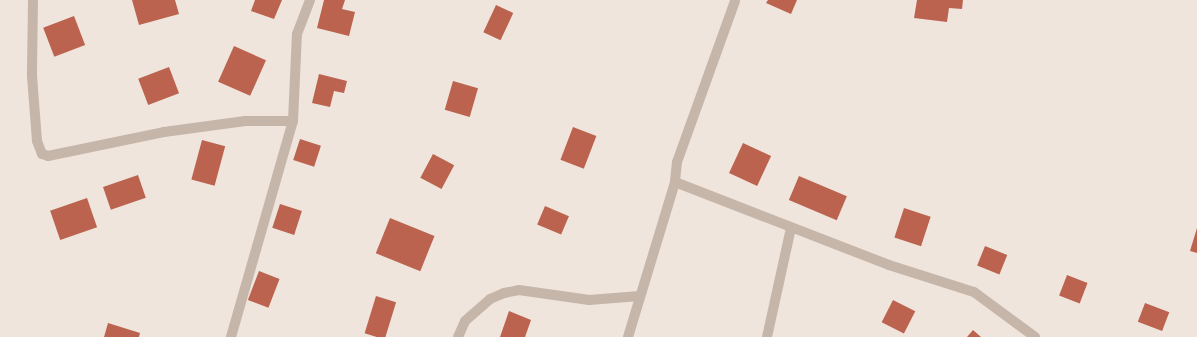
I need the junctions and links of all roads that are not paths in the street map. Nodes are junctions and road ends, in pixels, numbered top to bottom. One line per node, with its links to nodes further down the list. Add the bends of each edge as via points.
1 (33, 0): 4 (street, via 32,76 37,141 42,154 48,156 164,132 245,121)
2 (310, 0): 4 (street, via 297,34)
3 (735, 0): 5 (street, via 677,162)
4 (293, 121): 8 (street)
5 (675, 182): 6 (street); 7 (street)
6 (791, 228): 11 (street); 12 (street, via 889,265 974,292)
7 (640, 296): 9 (street, via 589,300 519,290 504,293 490,299 465,321); 10 (street)
8 (231, 337)
9 (458, 337)
10 (628, 337)
11 (767, 337)
12 (1035, 337)

